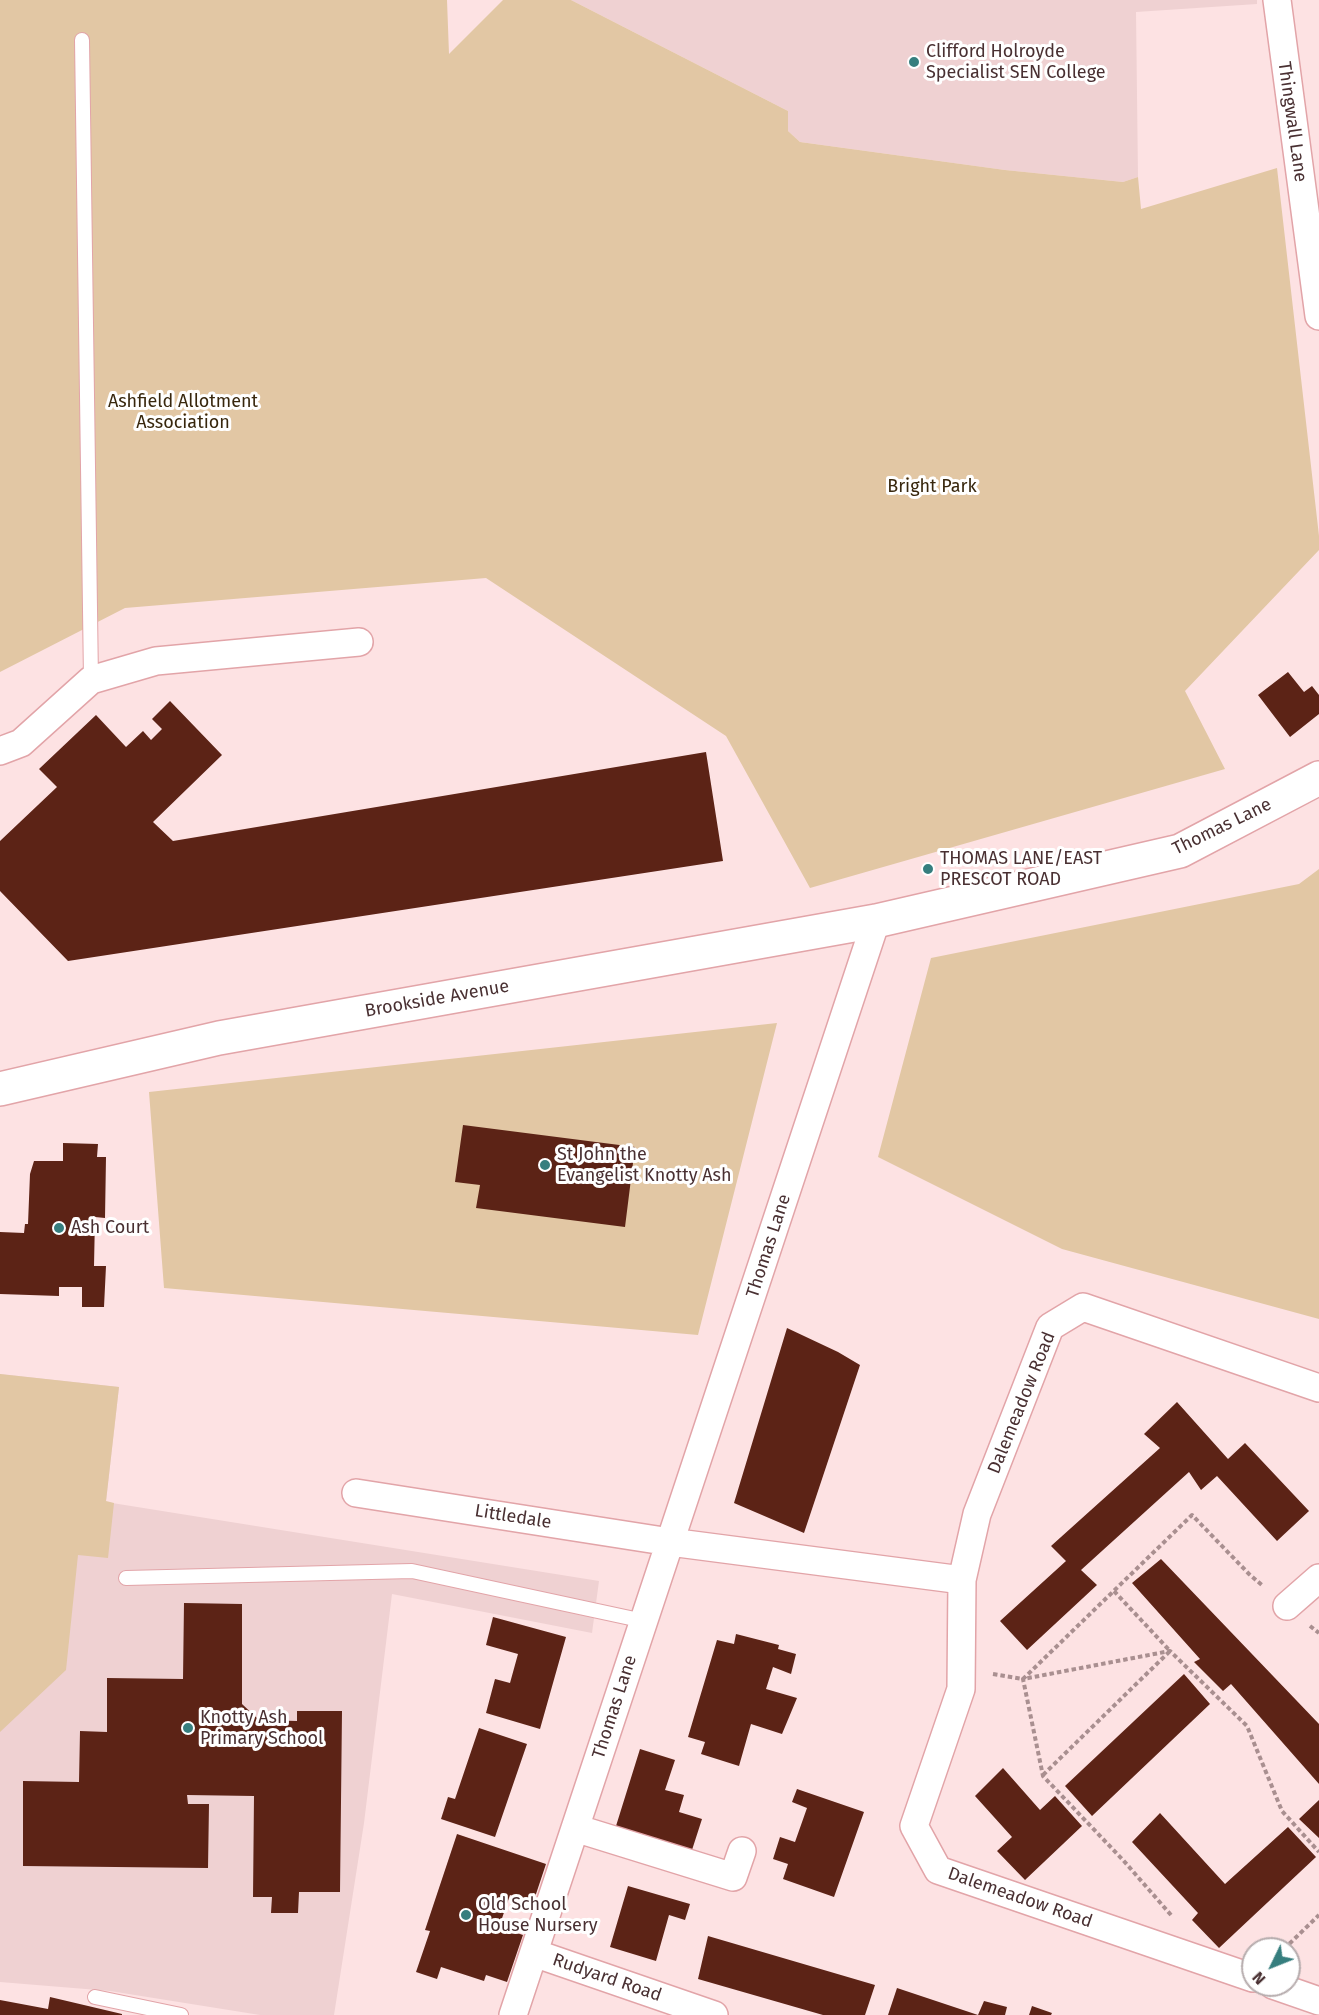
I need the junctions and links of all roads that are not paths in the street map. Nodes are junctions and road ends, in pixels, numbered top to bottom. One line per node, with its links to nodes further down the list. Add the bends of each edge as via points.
1 (1276, 0): 3 (street, Thingwall Lane)
2 (82, 40): 5 (lane)
3 (1319, 315)
4 (359, 642): 5 (street, via 156,661)
5 (91, 680): 6 (street, via 21,743)
6 (0, 751)
7 (1319, 778): 8 (street, Thomas Lane, via 1180,851)
8 (876, 921): 9 (street, Brookside Avenue, via 219,1038); 12 (street, Thomas Lane)
9 (0, 1089)
10 (1319, 1388): 15 (street, Dalemeadow Road, via 1083,1307 1050,1327 977,1514)
11 (356, 1492): 12 (street, Littledale)
12 (670, 1542): 15 (street); 17 (street, Thomas Lane)
13 (126, 1578): 17 (lane, via 412,1571)
14 (1319, 1578): 16 (street)
15 (962, 1580): 21 (street, Dalemeadow Road, via 961,1689 914,1826 938,1870)
16 (1287, 1606)
17 (644, 1621): 18 (street, Thomas Lane)
18 (575, 1828): 19 (street, via 733,1877); 20 (street, Thomas Lane)
19 (742, 1851)
20 (534, 1953): 26 (street, Thomas Lane); 27 (street, Rudyard Road)
21 (1241, 1974)
22 (1301, 1995): 24 (street)
23 (95, 1997): 25 (lane)
24 (1319, 2001)
25 (181, 2015)
26 (513, 2015)
27 (714, 2015)

